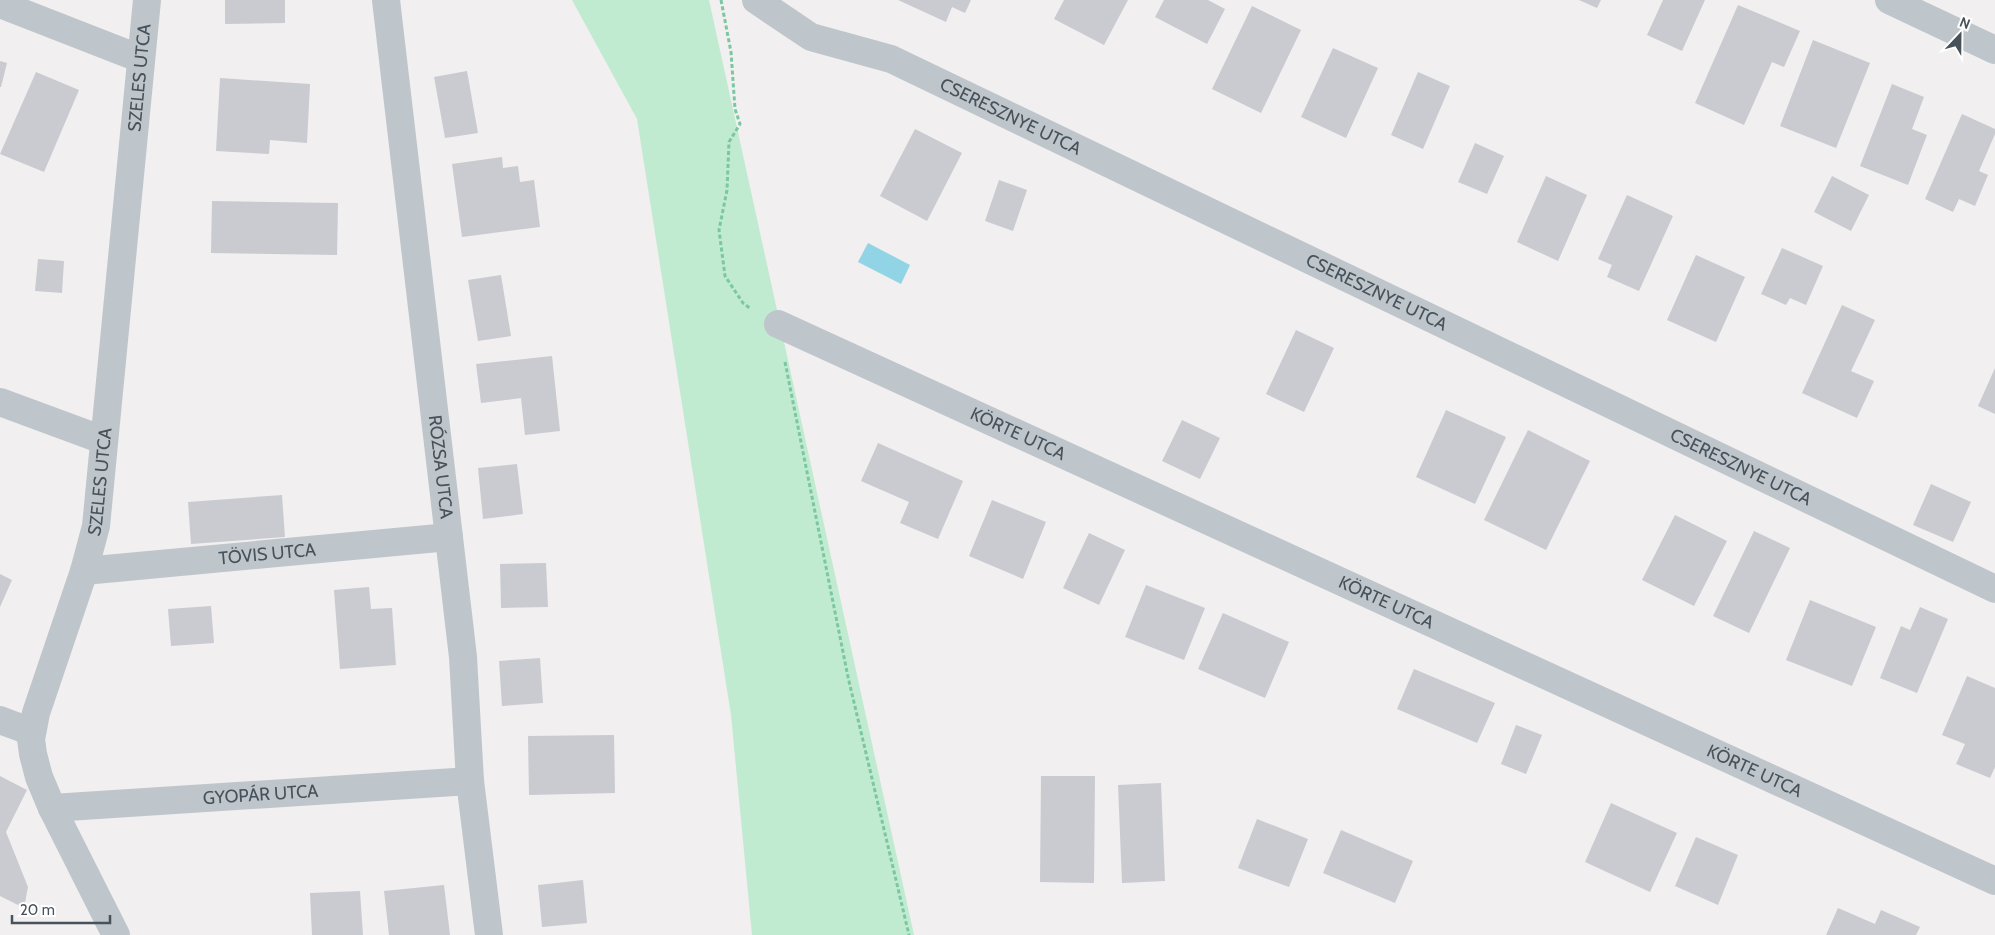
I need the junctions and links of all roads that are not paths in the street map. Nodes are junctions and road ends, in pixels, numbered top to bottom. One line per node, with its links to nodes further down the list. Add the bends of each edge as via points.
1 (147, 0): 7 (street, SZELES UTCA)
2 (386, 0): 11 (street, RÓZSA UTCA)
3 (756, 0): 13 (street, CSERESZNYE UTCA, via 811,37 891,59)
4 (1889, 0): 6 (street)
5 (0, 4): 7 (street)
6 (1995, 50)
7 (141, 59): 10 (street, SZELES UTCA)
8 (778, 324): 18 (street, KÖRTE UTCA)
9 (0, 402): 10 (street)
10 (103, 440): 12 (street, SZELES UTCA, via 96,526)
11 (449, 537): 12 (street, TÖVIS UTCA); 16 (street, RÓZSA UTCA, via 463,657)
12 (84, 571): 15 (street, SZELES UTCA)
13 (1995, 589)
14 (0, 720): 15 (street)
15 (32, 732): 17 (street, SZELES UTCA, via 35,765)
16 (470, 781): 17 (street, GYOPÁR UTCA); 20 (street, RÓZSA UTCA)
17 (52, 808): 19 (street, SZELES UTCA)
18 (1995, 880)
19 (116, 935)
20 (488, 935)

